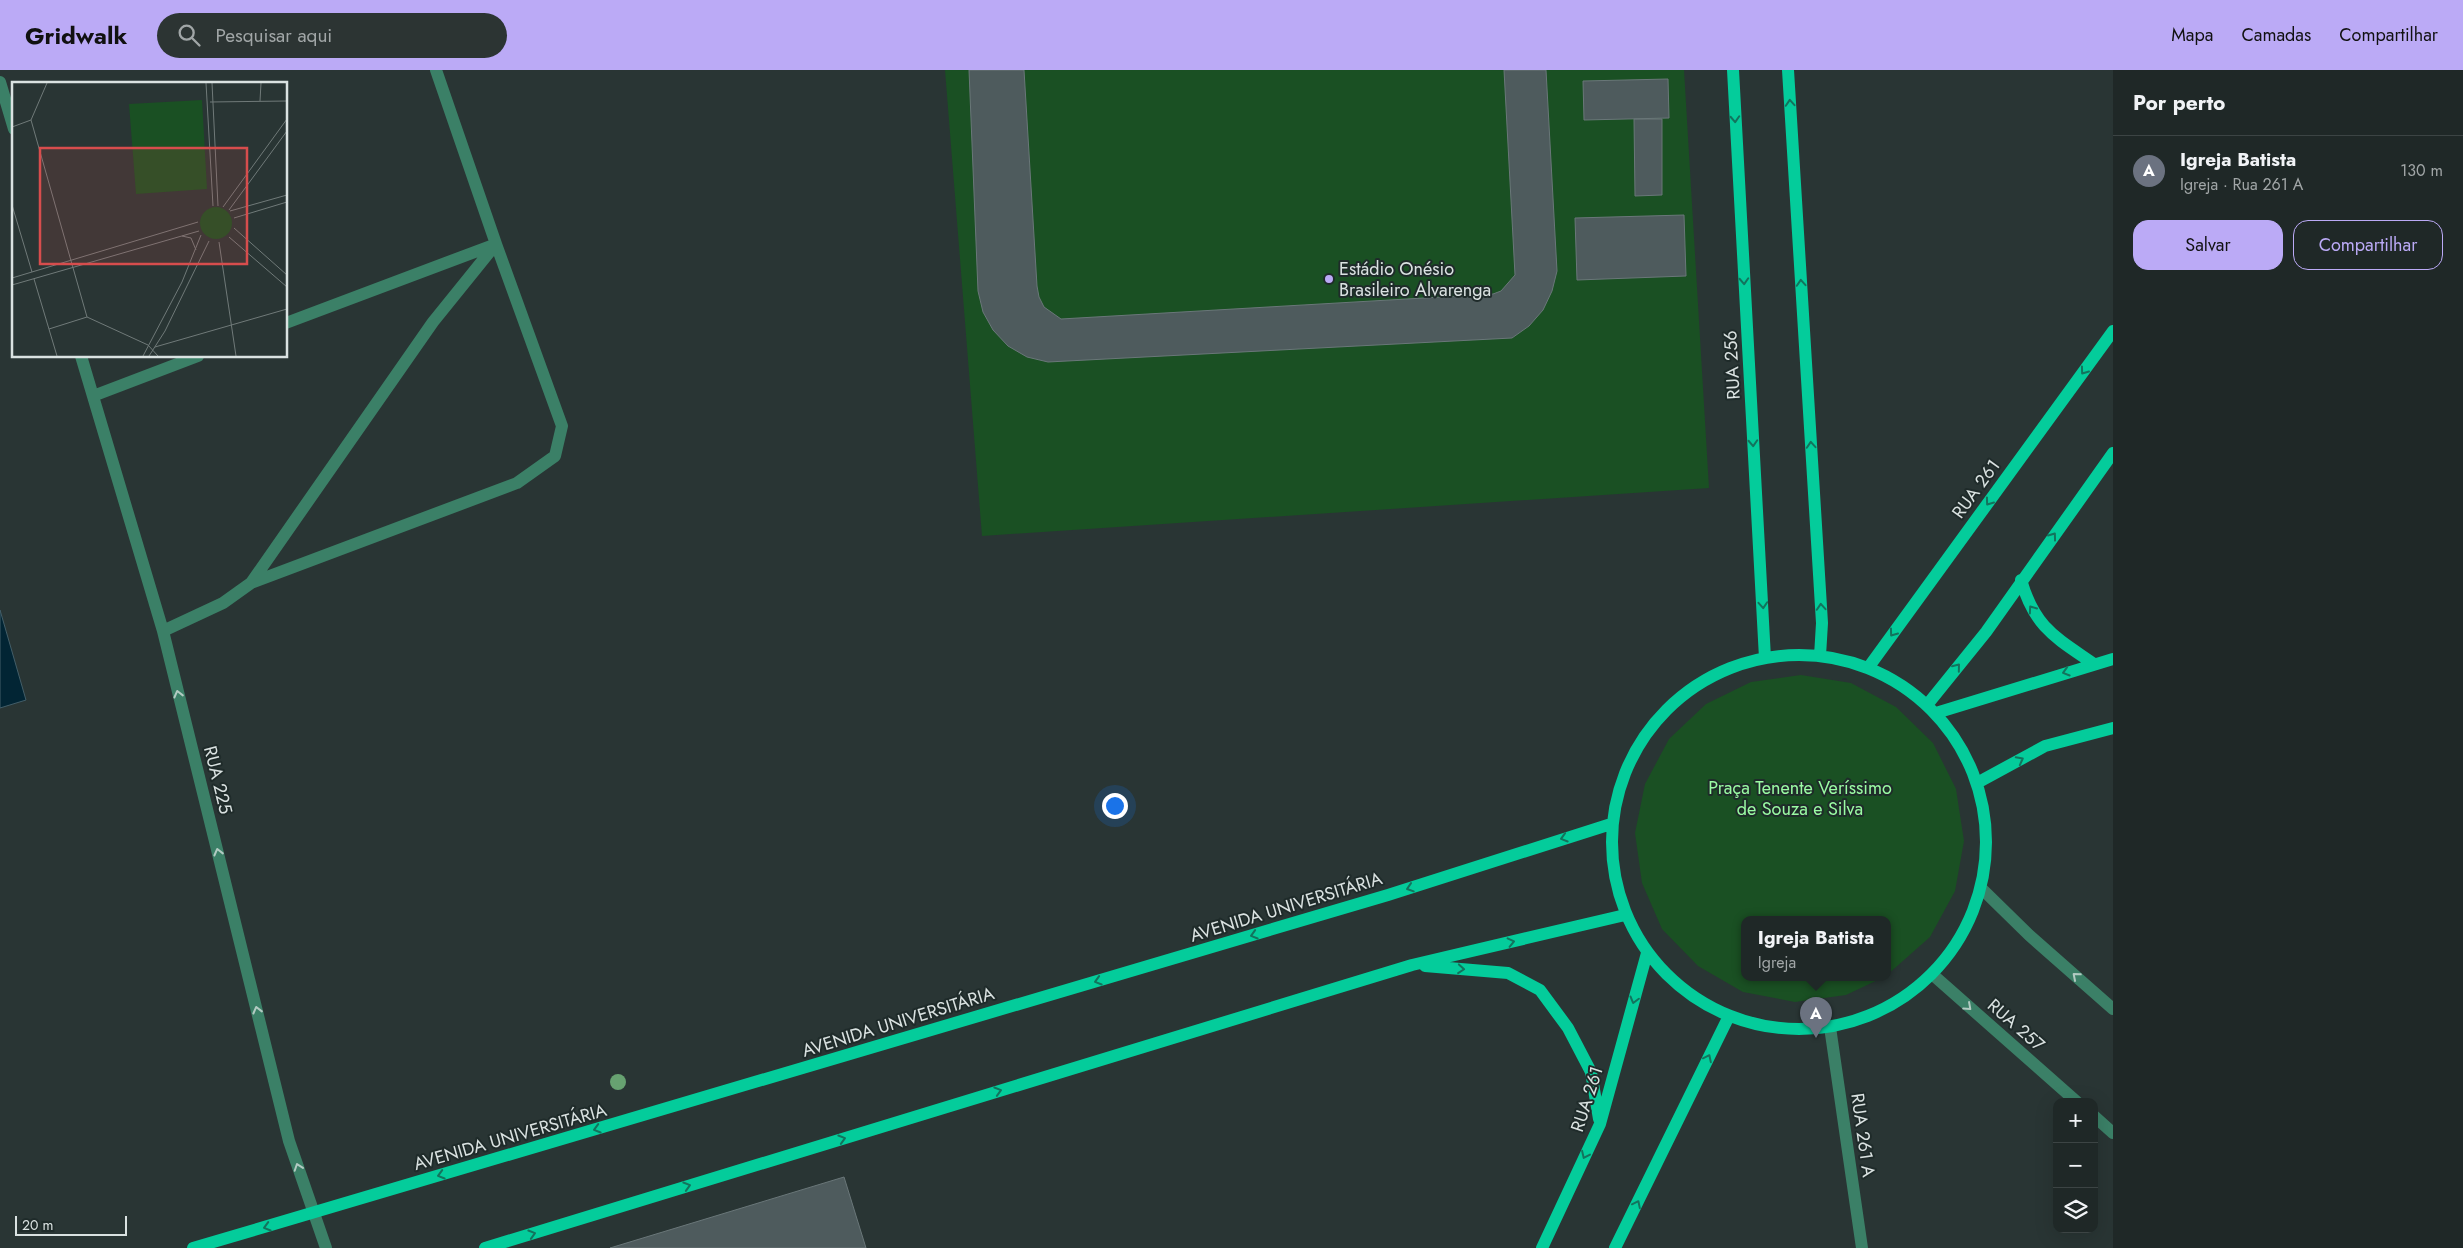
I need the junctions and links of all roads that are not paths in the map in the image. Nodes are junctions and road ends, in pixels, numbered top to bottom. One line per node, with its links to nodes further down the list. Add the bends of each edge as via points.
1 (436, 70): 6 (street)
2 (1733, 70): 17 (main road, RUA 256, one-way to 17)
3 (1788, 70): 16 (main road, one-way to 3, via 1822,623)
4 (0, 82): 5 (street)
5 (12, 122)
6 (496, 244): 7 (street); 14 (street, via 433,322); 14 (street, via 562,426 555,456 517,483)
7 (288, 322)
8 (2113, 331): 20 (main road, RUA 261, one-way to 20)
9 (82, 358): 11 (street, RUA 225)
10 (193, 358): 11 (street)
11 (93, 396): 15 (street, RUA 225)
12 (2113, 453): 13 (main road, one-way to 12)
13 (2021, 580): 19 (main road, one-way to 13, via 2049,633 2028,602); 21 (main road, one-way to 13)
14 (251, 583): 15 (street, via 223,602)
15 (163, 631): 37 (street, RUA 225, one-way to 15, via 289,1141)
16 (1820, 656): 17 (main road); 20 (main road)
17 (1765, 658): 24 (main road, via 1708,678 1660,715 1627,766)
18 (2113, 659): 19 (main road)
19 (2094, 664): 21 (main road, one-way to 21)
20 (1868, 668): 21 (main road, via 1898,684)
21 (1931, 709): 23 (main road, via 1960,746)
22 (2113, 728): 23 (main road, one-way to 22, via 2046,746)
23 (1977, 783): 25 (main road, via 1986,836)
24 (1611, 824): 26 (main road, via 1612,870); 37 (main road, AVENIDA UNIVERSITÁRIA, one-way to 37, via 1388,895)
25 (1981, 888): 29 (main road, via 1962,934); 30 (street, one-way to 25)
26 (1625, 915): 27 (main road); 28 (main road, one-way to 26)
27 (1647, 953): 31 (main road, via 1702,1002); 35 (main road, RUA 261, one-way to 35)
28 (1412, 964): 35 (main road, one-way to 35, via 1508,973 1540,990 1568,1028 1591,1072); 40 (main road, one-way to 28)
29 (1932, 974): 32 (main road, via 1902,999 1867,1016); 33 (street, RUA 257, one-way to 33)
30 (2113, 1009)
31 (1729, 1016): 32 (main road, via 1779,1028); 42 (main road, one-way to 31)
32 (1830, 1026): 43 (street, RUA 261 A)
33 (2072, 1098)
34 (2098, 1120): 36 (street)
35 (1600, 1124): 41 (main road, RUA 261, one-way to 41)
36 (2113, 1133)
37 (314, 1213): 38 (main road, AVENIDA UNIVERSITÁRIA, one-way to 38); 39 (street, RUA 225)
38 (193, 1248)
39 (326, 1248)
40 (485, 1248)
41 (1542, 1248)
42 (1615, 1248)
43 (1862, 1248)

